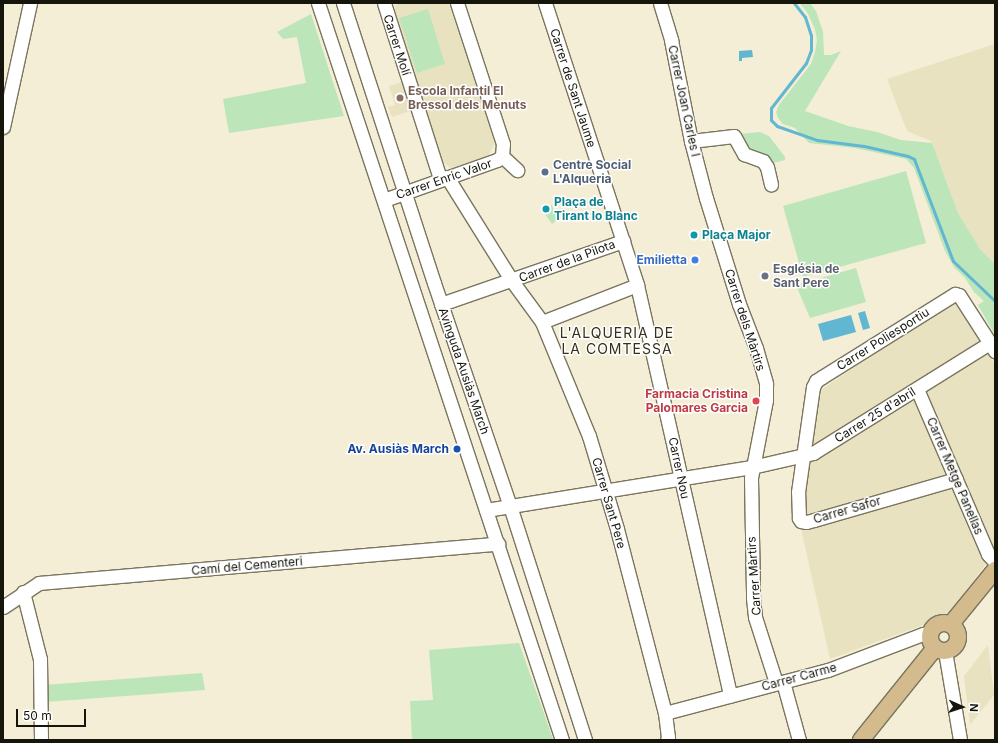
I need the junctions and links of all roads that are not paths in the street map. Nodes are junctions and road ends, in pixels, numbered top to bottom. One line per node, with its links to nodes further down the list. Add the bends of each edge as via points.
1 (30, 3): 8 (street)
2 (318, 3): 16 (street)
3 (343, 3): 14 (street, Avinguda Ausiàs March)
4 (385, 3): 12 (street, Carrer Molí)
5 (457, 3): 10 (street, via 503,144)
6 (545, 3): 17 (street, Carrer de Sant Jaume)
7 (660, 3): 9 (street, Carrer Joan Carles I, via 671,40)
8 (3, 127)
9 (691, 141): 13 (street, via 734,136 744,154 764,161); 15 (street, Carrer Joan Carles I)
10 (502, 156): 11 (street); 12 (street, Carrer Enric Valor)
11 (517, 170)
12 (444, 178): 14 (street, Carrer Enric Valor); 18 (street, Carrer Molí)
13 (771, 185)
14 (405, 192): 16 (street, Carrer Enric Valor); 20 (street, Avinguda Ausiàs March)
15 (706, 198): 25 (street, Carrer dels Màrtirs, via 766,384 766,400)
16 (384, 200): 30 (street)
17 (623, 241): 18 (street, Carrer de la Pilota); 19 (street, Carrer Nou)
18 (512, 280): 20 (street, Carrer de la Pilota); 21 (street, Carrer Sant Pere)
19 (637, 285): 21 (street); 26 (street, Carrer Nou)
20 (441, 304): 29 (street, Avinguda Ausiàs March)
21 (542, 322): 28 (street, Carrer Sant Pere, via 589,436)
22 (992, 347): 23 (street, Carrer 25 d'abril); 24 (street, Carrer Poliesportiu, via 959,294 955,294 816,381)
23 (917, 389): 24 (street, Carrer 25 d'abril, via 814,453); 27 (street, Carrer Metge Panellas)
24 (802, 456): 25 (street, Carrer 25 d'abril); 27 (street, Carrer Safor, via 798,492 799,518 806,522)
25 (752, 467): 26 (street, Carrer 25 d'abril); 38 (street, Carrer Màrtirs, via 750,487 754,612)
26 (681, 478): 28 (street, Carrer 25 d'abril); 39 (street, Carrer Nou)
27 (956, 479): 32 (street, Carrer Metge Panellas, via 988,554)
28 (605, 490): 29 (street, Carrer 25 d'abril); 40 (street, Carrer Sant Pere)
29 (510, 506): 30 (street, Carrer 25 d'abril); 44 (street, Avinguda Ausiàs March)
30 (486, 510): 31 (street)
31 (498, 544): 34 (street, Camí del Cementeri, via 39,583); 43 (street)
32 (995, 562)
33 (995, 570): 36 (main road)
34 (23, 592): 35 (street, Camí del Cementeri); 42 (street, via 40,658)
35 (3, 607)
36 (951, 624): 37 (main road, via 944,622 933,627); 37 (main road, via 957,631 958,639 953,648)
37 (936, 644): 38 (street, Carrer Carme, via 924,634 850,663); 46 (main road); 47 (street)
38 (779, 682): 39 (street, Carrer Carme); 45 (street, Carrer Màrtirs)
39 (730, 696): 40 (street, Carrer Carme)
40 (665, 713): 41 (street, Carrer Sant Pere)
41 (671, 739)
42 (41, 740)
43 (562, 740)
44 (585, 740)
45 (799, 740)
46 (861, 740)
47 (960, 740)

